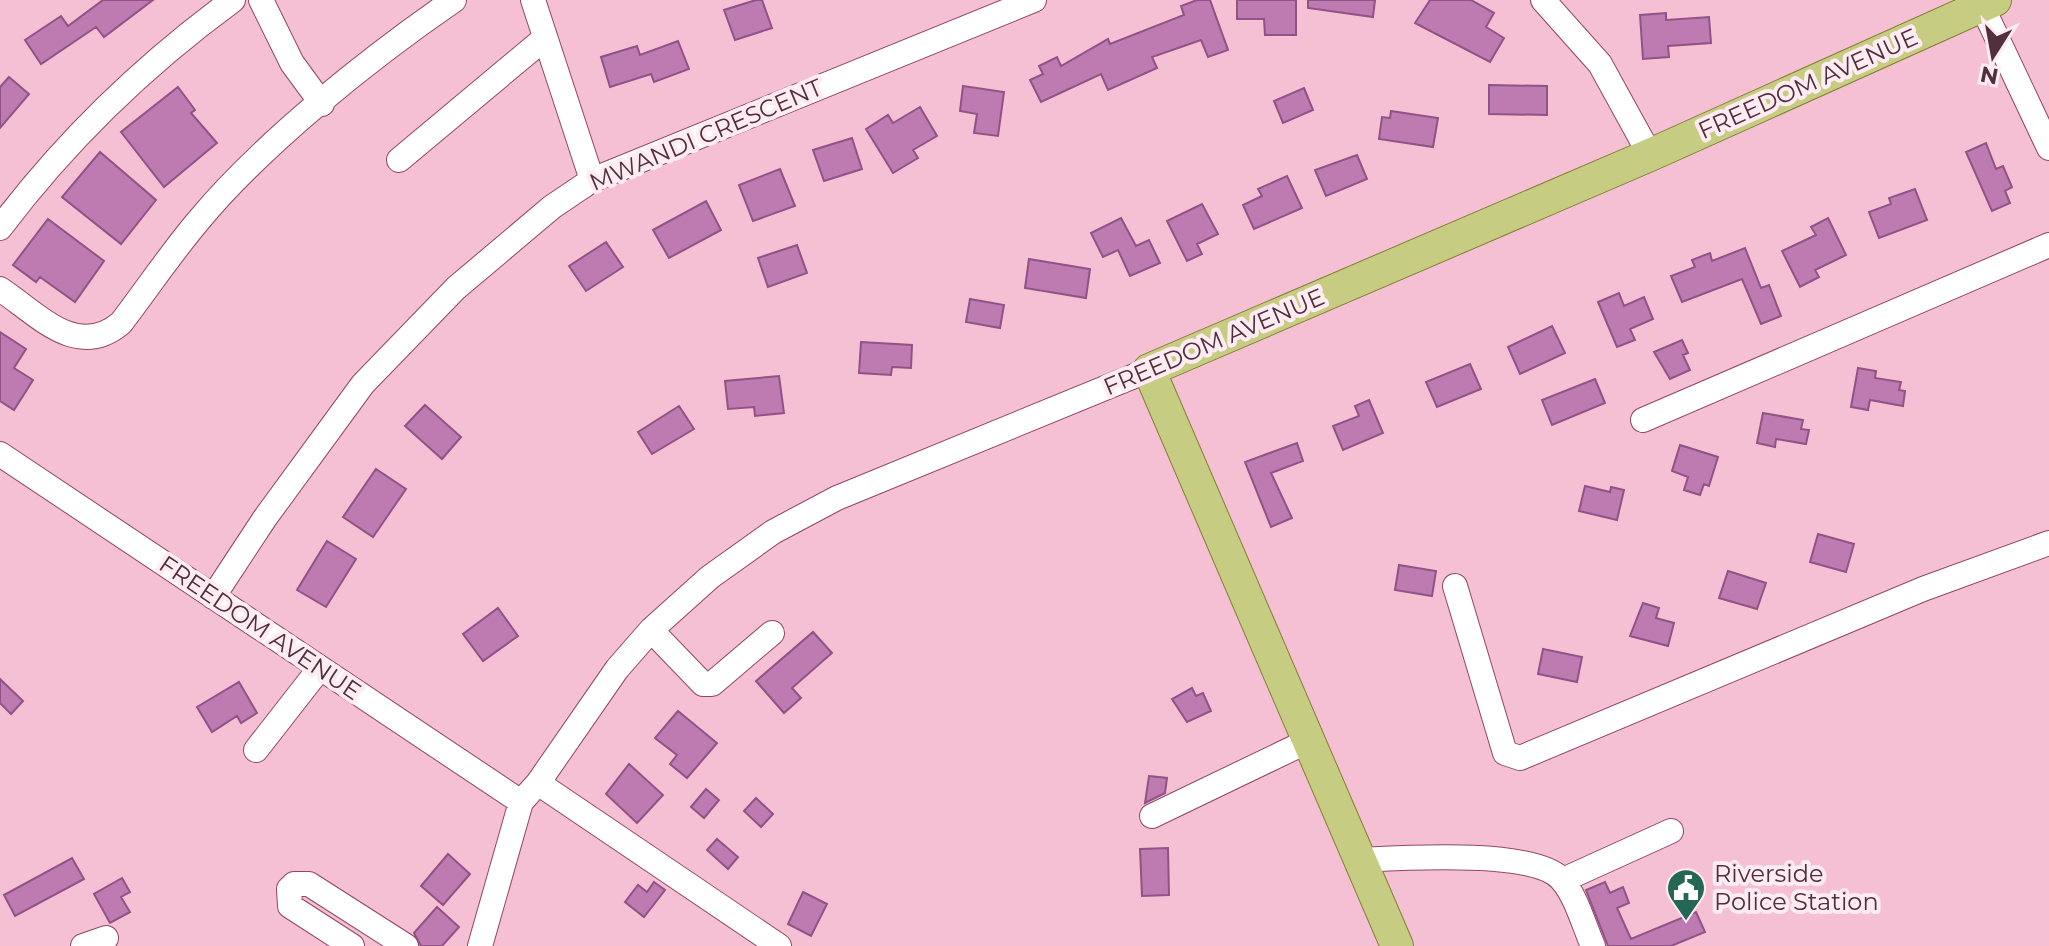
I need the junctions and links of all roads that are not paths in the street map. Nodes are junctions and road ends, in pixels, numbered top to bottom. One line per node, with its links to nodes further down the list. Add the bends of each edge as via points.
1 (233, 0): 14 (street, via 143,69 97,114)
2 (261, 0): 9 (street, via 292,63)
3 (454, 0): 9 (street)
4 (533, 0): 8 (street)
5 (1034, 0): 13 (street, MWANDI CRESCENT)
6 (1543, 0): 11 (street, via 1600,64)
7 (1989, 3): 10 (street); 11 (main road, FREEDOM AVENUE)
8 (545, 38): 12 (street); 13 (street)
9 (322, 104): 16 (street, via 200,219 105,337 72,337)
10 (2049, 148)
11 (1650, 155): 17 (main road, FREEDOM AVENUE)
12 (399, 160)
13 (592, 180): 22 (street, MWANDI CRESCENT, via 456,288 363,384)
14 (0, 228)
15 (2049, 245): 18 (street)
16 (0, 289)
17 (1149, 370): 23 (street, FREEDOM AVENUE, via 837,498 773,532 710,577); 26 (main road)
18 (1643, 420)
19 (0, 454): 22 (street, FREEDOM AVENUE)
20 (2049, 543): 21 (street, via 1923,589 1520,758 1505,753)
21 (1455, 586)
22 (213, 597): 25 (street, FREEDOM AVENUE)
23 (651, 630): 24 (street, via 703,684 712,684); 28 (street, FREEDOM AVENUE, via 617,669)
24 (772, 633)
25 (320, 668): 27 (street); 29 (street, FREEDOM AVENUE)
26 (1308, 741): 30 (street); 32 (main road)
27 (256, 750)
28 (538, 783): 29 (street, FREEDOM AVENUE); 39 (street)
29 (521, 802): 38 (street, FREEDOM AVENUE)
30 (1152, 816)
31 (1671, 831): 33 (street)
32 (1360, 860): 33 (street, via 1527,863); 40 (main road)
33 (1563, 880): 41 (street)
34 (106, 938): 35 (street)
35 (83, 946)
36 (352, 946): 37 (street, via 290,906 289,889 309,884)
37 (406, 946)
38 (480, 946)
39 (779, 946)
40 (1397, 946)
41 (1593, 946)

